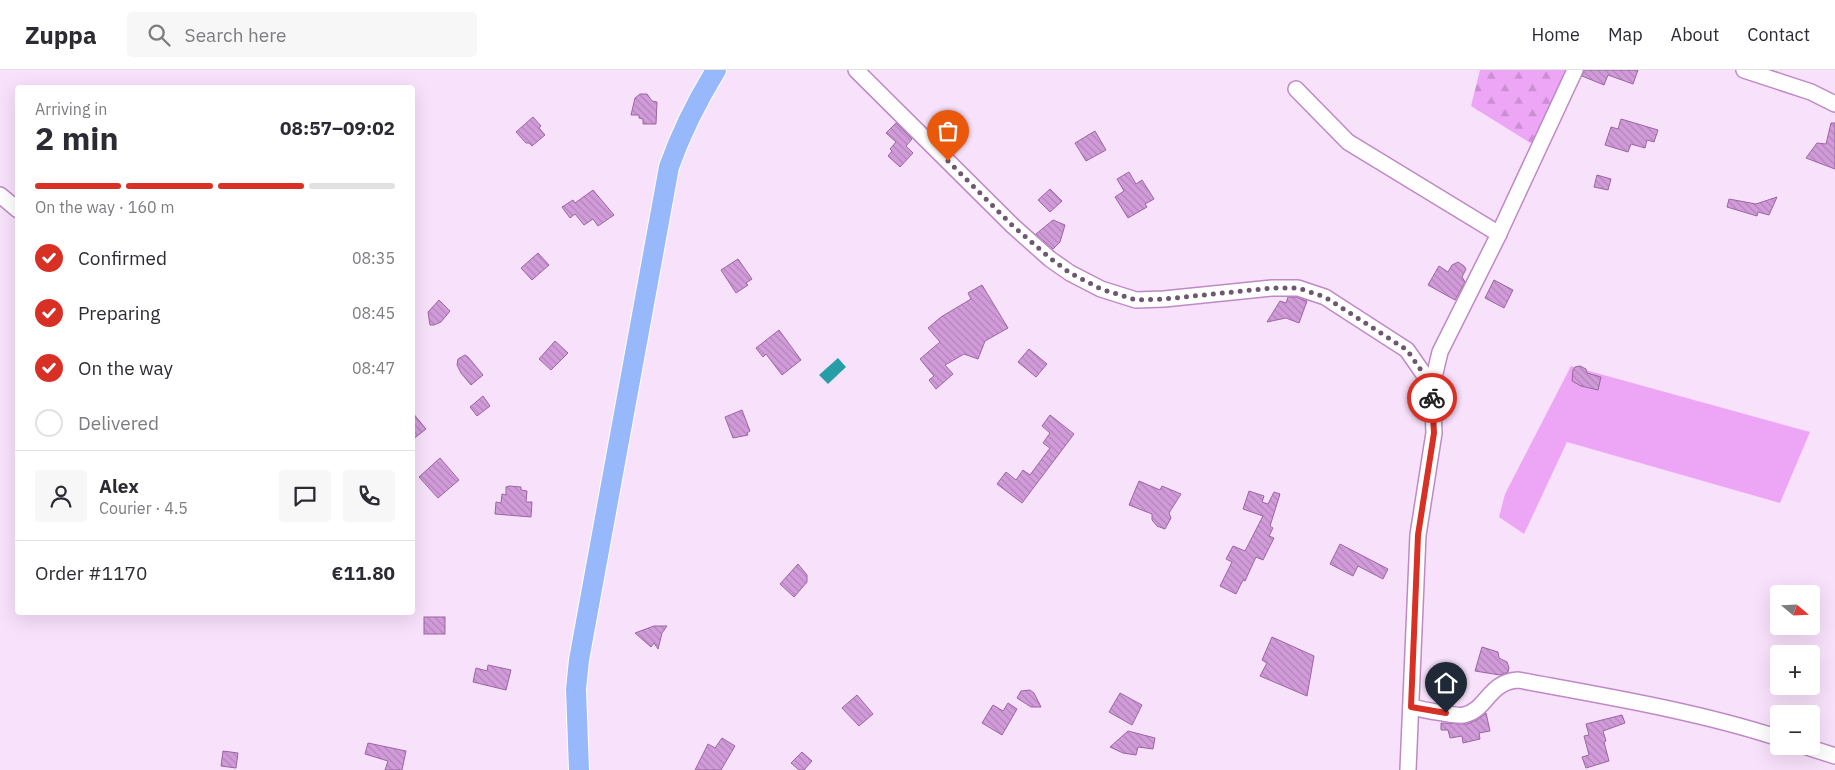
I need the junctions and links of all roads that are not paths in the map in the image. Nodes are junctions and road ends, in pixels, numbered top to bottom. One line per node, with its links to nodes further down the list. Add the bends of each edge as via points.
1 (716, 70): 15 (main road, via 699,98 669,167 579,660 576,689)
2 (856, 70): 10 (street, via 1013,226 1070,273 1101,289 1136,300 1298,288 1325,297 1407,350)
3 (1576, 70): 9 (street)
4 (1744, 70): 6 (street, via 1794,86)
5 (1296, 89): 9 (street, via 1348,142)
6 (1835, 104)
7 (0, 194): 8 (street)
8 (15, 207)
9 (1499, 234): 10 (street, via 1440,352)
10 (1432, 386): 11 (street, via 1434,433 1418,535)
11 (1411, 707): 12 (street, via 1464,716 1475,710 1499,685 1518,680 1741,726); 16 (street)
12 (1770, 735)
13 (1820, 751): 14 (street)
14 (1835, 756)
15 (579, 770)
16 (1408, 770)

